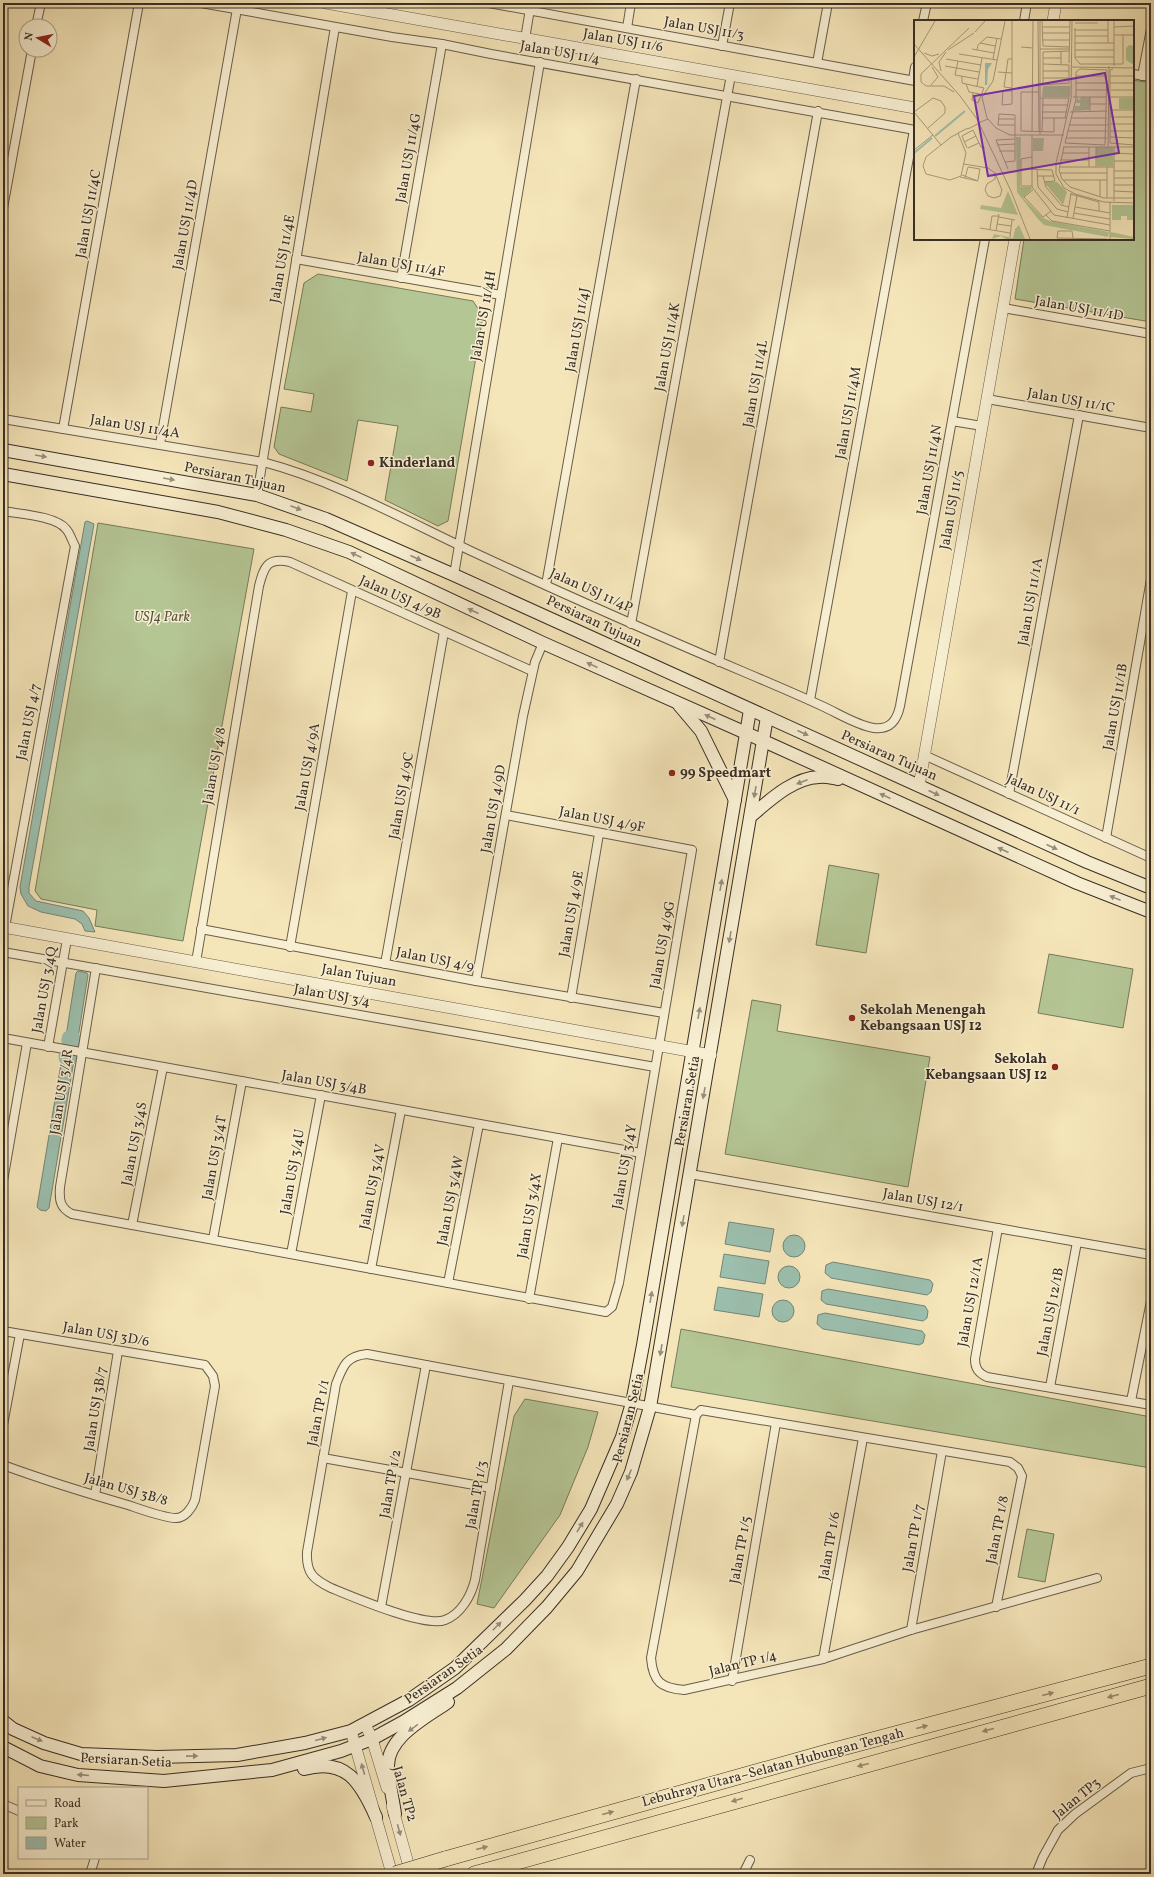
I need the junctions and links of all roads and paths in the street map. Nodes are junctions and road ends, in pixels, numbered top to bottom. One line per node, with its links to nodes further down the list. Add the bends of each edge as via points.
1 (40, 3): 16 (street)
2 (139, 3): 53 (street, Jalan USJ 11/4C)
3 (201, 3): 15 (street, Jalan USJ 11/4)
4 (326, 3): 12 (street, Jalan USJ 11/6)
5 (489, 3): 13 (street, Jalan USJ 11/3)
6 (631, 3): 21 (street)
7 (730, 3): 25 (street)
8 (828, 3): 28 (street)
9 (927, 3): 17 (street)
10 (1027, 3): 18 (street)
11 (1056, 3): 19 (street)
12 (339, 4): 23 (street, Jalan USJ 11/6)
13 (506, 4): 14 (street, Jalan USJ 11/3)
14 (530, 7): 21 (street, Jalan USJ 11/3); 23 (street)
15 (237, 10): 20 (street, Jalan USJ 11/4); 54 (street, Jalan USJ 11/4D)
16 (37, 18)
17 (923, 20)
18 (1024, 20)
19 (1053, 20)
20 (335, 27): 24 (street, Jalan USJ 11/4); 42 (street, Jalan USJ 11/4E)
21 (627, 28): 25 (street, Jalan USJ 11/3)
22 (1151, 29): 31 (street)
23 (525, 39): 30 (street, Jalan USJ 11/6)
24 (442, 44): 27 (street, Jalan USJ 11/4); 43 (street, Jalan USJ 11/4G)
25 (722, 46): 28 (street, Jalan USJ 11/3)
26 (31, 58): 39 (street)
27 (540, 62): 32 (street, Jalan USJ 11/4); 44 (street, Jalan USJ 11/4H)
28 (817, 63): 33 (street, Jalan USJ 11/3)
29 (1134, 74): 31 (street)
30 (731, 75): 34 (street, Jalan USJ 11/4K); 35 (street, Jalan USJ 11/6)
31 (1147, 77)
32 (636, 79): 34 (street, Jalan USJ 11/4); 64 (street, Jalan USJ 11/4J)
33 (914, 80)
34 (728, 95): 36 (street, Jalan USJ 11/4); 66 (street, Jalan USJ 11/4K)
35 (914, 108)
36 (818, 111): 37 (street, Jalan USJ 11/4); 69 (street, Jalan USJ 11/4L)
37 (914, 130)
38 (914, 135): 71 (street, Jalan USJ 11/4M)
39 (3, 208)
40 (985, 240): 50 (street, Jalan USJ 11/4N)
41 (1015, 240): 45 (street, Jalan USJ 11/5)
42 (296, 259): 43 (street, Jalan USJ 11/4F); 56 (street, Jalan USJ 11/4E)
43 (401, 278): 44 (street, Jalan USJ 11/4F)
44 (501, 296): 60 (street, Jalan USJ 11/4H)
45 (1003, 308): 46 (street, Jalan USJ 11/1D); 47 (street, Jalan USJ 11/5)
46 (1151, 334)
47 (987, 399): 48 (street, Jalan USJ 11/1C); 51 (street, Jalan USJ 11/5)
48 (1079, 415): 52 (street, Jalan USJ 11/1C); 81 (street, Jalan USJ 11/1A)
49 (3, 418): 53 (street, Jalan USJ 11/4A)
50 (952, 421): 51 (street); 73 (street, Jalan USJ 11/4N)
51 (982, 426): 78 (street, Jalan USJ 11/5)
52 (1151, 428)
53 (64, 429): 54 (street, Jalan USJ 11/4A)
54 (160, 444): 56 (street, Jalan USJ 11/4A)
55 (3, 450): 58 (main road, Persiaran Tujuan, one-way to 58)
56 (263, 462): 58 (street, Jalan USJ 11/4E); 60 (street, Jalan USJ 11/4P, via 322,482)
57 (3, 474): 68 (main road, one-way to 57, via 350,552 286,530 218,512)
58 (257, 495): 62 (main road, Persiaran Tujuan, one-way to 62, via 326,519)
59 (3, 511): 90 (street, Jalan USJ 4/7, via 61,524 67,529 75,546)
60 (459, 545): 62 (street, Jalan USJ 11/4H); 64 (street, Jalan USJ 11/4P)
61 (262, 574): 65 (street, Jalan USJ 4/9B, via 265,567 273,561 282,560); 93 (street, Jalan USJ 4/8)
62 (454, 575): 74 (main road, Persiaran Tujuan)
63 (1151, 579): 86 (street, Jalan USJ 11/1B)
64 (546, 585): 66 (street, Jalan USJ 11/4P)
65 (352, 591): 67 (street, Jalan USJ 4/9B); 95 (street, Jalan USJ 4/9A)
66 (631, 624): 69 (street, Jalan USJ 11/4P)
67 (444, 632): 70 (street, Jalan USJ 4/9B); 99 (street, Jalan USJ 4/9C)
68 (543, 643): 70 (street, Jalan USJ 4/9D); 72 (main road, one-way to 68)
69 (719, 662): 71 (street, Jalan USJ 11/4P)
70 (532, 671): 83 (street, Jalan USJ 4/9D)
71 (810, 700): 73 (street, Jalan USJ 11/4P, via 862,725 875,728 885,728 893,723)
72 (677, 702): 76 (main road, one-way to 72); 82 (main road, via 701,731)
73 (900, 706)
74 (750, 710): 75 (main road, Persiaran Tujuan); 76 (main road, Persiaran Setia)
75 (767, 717): 77 (main road, Persiaran Setia); 80 (main road, Persiaran Tujuan, one-way to 80)
76 (746, 733): 77 (main road); 82 (main road, Persiaran Setia)
77 (764, 741): 79 (main road); 84 (main road, Persiaran Setia, one-way to 84)
78 (924, 755): 80 (street, Jalan USJ 11/5); 81 (street, Jalan USJ 11/1)
79 (853, 782): 84 (main road, one-way to 84, via 819,777 801,781 775,796); 91 (main road, one-way to 79, via 1077,884)
80 (919, 786): 89 (main road, Persiaran Tujuan, one-way to 89)
81 (1009, 794): 86 (street, Jalan USJ 11/1)
82 (735, 800): 109 (main road, Persiaran Setia, one-way to 82)
83 (506, 815): 85 (street, Jalan USJ 4/9F); 101 (street, Jalan USJ 4/9D)
84 (751, 816): 110 (main road, Persiaran Setia, one-way to 110)
85 (599, 834): 87 (street, Jalan USJ 4/9F); 102 (street, Jalan USJ 4/9E)
86 (1106, 838): 88 (street, Jalan USJ 11/1)
87 (692, 850): 103 (street, Jalan USJ 4/9G)
88 (1151, 858)
89 (1151, 888)
90 (7, 896): 92 (street, Jalan USJ 4/7)
91 (1151, 912)
92 (4, 927): 94 (street, Jalan Tujuan)
93 (201, 929): 95 (street, Jalan USJ 4/9); 98 (street, Jalan USJ 4/8)
94 (67, 939): 97 (street, Jalan USJ 3/4Q); 98 (street, Jalan Tujuan)
95 (290, 947): 99 (street, Jalan USJ 4/9)
96 (3, 952): 97 (street, Jalan USJ 3/4)
97 (63, 962): 100 (street, Jalan USJ 3/4); 107 (street, Jalan USJ 3/4Q)
98 (196, 962): 106 (street, Jalan Tujuan)
99 (385, 964): 101 (street, Jalan USJ 4/9)
100 (96, 968): 108 (street, Jalan USJ 3/4R); 112 (street, Jalan USJ 3/4)
101 (476, 981): 102 (street, Jalan USJ 4/9)
102 (571, 998): 103 (street, Jalan USJ 4/9)
103 (664, 1013): 106 (street, Jalan USJ 4/9G)
104 (3, 1038): 105 (street, Jalan USJ 3/4B)
105 (26, 1043): 107 (street, Jalan USJ 3/4B); 121 (street)
106 (659, 1045): 109 (street, Jalan Tujuan); 112 (street, Jalan USJ 3/4Y)
107 (48, 1046): 108 (street, Jalan USJ 3/4B)
108 (82, 1052): 111 (street, Jalan USJ 3/4B); 122 (street, Jalan USJ 3/4R, via 59,1196 61,1205 64,1211 72,1214)
109 (692, 1052): 110 (street, Jalan Tujuan); 120 (main road, Persiaran Setia)
110 (711, 1055): 119 (main road, Persiaran Setia, one-way to 119)
111 (163, 1067): 113 (street, Jalan USJ 3/4B); 122 (street, Jalan USJ 3/4S)
112 (655, 1067): 118 (street, Jalan USJ 3/4Y)
113 (242, 1081): 114 (street, Jalan USJ 3/4B); 124 (street, Jalan USJ 3/4T)
114 (321, 1095): 115 (street, Jalan USJ 3/4B); 126 (street, Jalan USJ 3/4U)
115 (401, 1110): 116 (street, Jalan USJ 3/4B); 128 (street, Jalan USJ 3/4V)
116 (479, 1124): 117 (street, Jalan USJ 3/4B); 129 (street, Jalan USJ 3/4W)
117 (558, 1138): 118 (street, Jalan USJ 3/4B); 130 (street, Jalan USJ 3/4X)
118 (641, 1153): 130 (street, Jalan USJ 3/4Y, via 612,1307 606,1312)
119 (690, 1174): 120 (main road, via 678,1175); 123 (street, Jalan USJ 12/1); 142 (main road, Persiaran Setia, one-way to 142)
120 (671, 1180): 140 (main road, Persiaran Setia, one-way to 120)
121 (3, 1181)
122 (132, 1225): 124 (street)
123 (998, 1228): 125 (street, Jalan USJ 12/1); 138 (street, Jalan USJ 12/1A, via 975,1359 978,1370 987,1377)
124 (214, 1239): 126 (street)
125 (1077, 1242): 127 (street, Jalan USJ 12/1); 138 (street, Jalan USJ 12/1B)
126 (291, 1254): 128 (street)
127 (1151, 1254)
128 (371, 1269): 129 (street)
129 (448, 1283): 130 (street)
130 (528, 1299)
131 (1151, 1301): 139 (street)
132 (3, 1331): 133 (street, Jalan USJ 3D/6)
133 (20, 1334): 134 (street, Jalan USJ 3D/6); 145 (street)
134 (118, 1350): 135 (street, Jalan USJ 3D/6); 152 (street, Jalan USJ 3B/7)
135 (205, 1365): 152 (street, Jalan USJ 3B/8, via 213,1376 215,1386 192,1508 183,1516 176,1518)
136 (426, 1365): 137 (street, Jalan TP 1/1); 148 (street, Jalan TP 1/1, via 367,1354 356,1355 347,1361 336,1384); 150 (street, Jalan TP 1/2)
137 (509, 1381): 140 (street, Jalan TP 1/1); 151 (street, Jalan TP 1/3)
138 (1050, 1387): 139 (street)
139 (1131, 1401): 141 (street)
140 (632, 1403): 142 (street, Jalan TP 1/1); 164 (main road, Persiaran Setia, one-way to 140, via 409,1700 456,1668 547,1576 591,1509 622,1437)
141 (1151, 1404)
142 (650, 1407): 143 (street); 158 (main road, Persiaran Setia, one-way to 158, via 631,1472 617,1504 578,1571)
143 (696, 1415): 144 (street, via 701,1410); 161 (street, Jalan TP 1/4, via 653,1647 652,1669 656,1679 663,1686 672,1689 684,1690)
144 (776, 1423): 146 (street); 161 (street, Jalan TP 1/5)
145 (3, 1425)
146 (863, 1438): 147 (street); 159 (street, Jalan TP 1/6)
147 (942, 1450): 155 (street, Jalan TP 1/8, via 1010,1462 1018,1468 1022,1476); 157 (street, Jalan TP 1/7)
148 (323, 1458): 150 (street); 154 (street, Jalan TP 1/1, via 307,1552 306,1563 309,1571 320,1583)
149 (3, 1465): 152 (street, Jalan USJ 3B/8)
150 (406, 1473): 151 (street); 154 (street, Jalan TP 1/2)
151 (491, 1488): 156 (street, Jalan TP 1/3, via 473,1591)
152 (95, 1495)
153 (1097, 1578): 155 (street, Jalan TP 1/4)
154 (381, 1607): 156 (street, Jalan TP 1/1, via 426,1622 445,1620)
155 (996, 1607): 157 (street, Jalan TP 1/4)
156 (459, 1610)
157 (911, 1630): 159 (street, Jalan TP 1/4)
158 (506, 1649): 166 (main road, Persiaran Setia, via 457,1688); 175 (main road, one-way to 175, via 490,1669 462,1693 405,1733 393,1748 388,1767)
159 (822, 1659): 161 (street, Jalan TP 1/4)
160 (1151, 1666): 181 (highway, Lebuhraya Utara–Selatan Hubungan Tengah, one-way to 160, bridge, via 827,1752)
161 (732, 1681)
162 (1151, 1686): 183 (highway, Lebuhraya Utara–Selatan Hubungan Tengah, one-way to 183)
163 (3, 1721): 165 (main road, Persiaran Setia, one-way to 165, via 13,1729 38,1740 81,1754 157,1757 237,1755 305,1744)
164 (365, 1724): 165 (main road, Persiaran Setia); 166 (street, Jalan TP2)
165 (351, 1731): 167 (street)
166 (372, 1739): 167 (main road, Persiaran Setia); 175 (street, Jalan TP2)
167 (356, 1745): 172 (main road, Persiaran Setia, via 272,1770); 176 (street, one-way to 167)
168 (3, 1747): 172 (main road, Persiaran Setia, one-way to 168, via 78,1775 40,1766)
169 (1151, 1768): 171 (street, Jalan TP3)
170 (1151, 1772): 171 (street)
171 (1131, 1773): 185 (street, Jalan TP3, via 1075,1814 1058,1830)
172 (164, 1781): 176 (main road, via 201,1784 242,1781 290,1773 318,1765 337,1768 355,1778)
173 (3, 1804): 174 (street)
174 (18, 1811)
175 (395, 1814): 182 (street, Jalan TP2, one-way to 182)
176 (376, 1817): 180 (street)
177 (95, 1859): 179 (street)
178 (750, 1860): 184 (street)
179 (90, 1874)
180 (392, 1874)
181 (395, 1874)
182 (411, 1874)
183 (474, 1874)
184 (743, 1874)
185 (1036, 1874)

